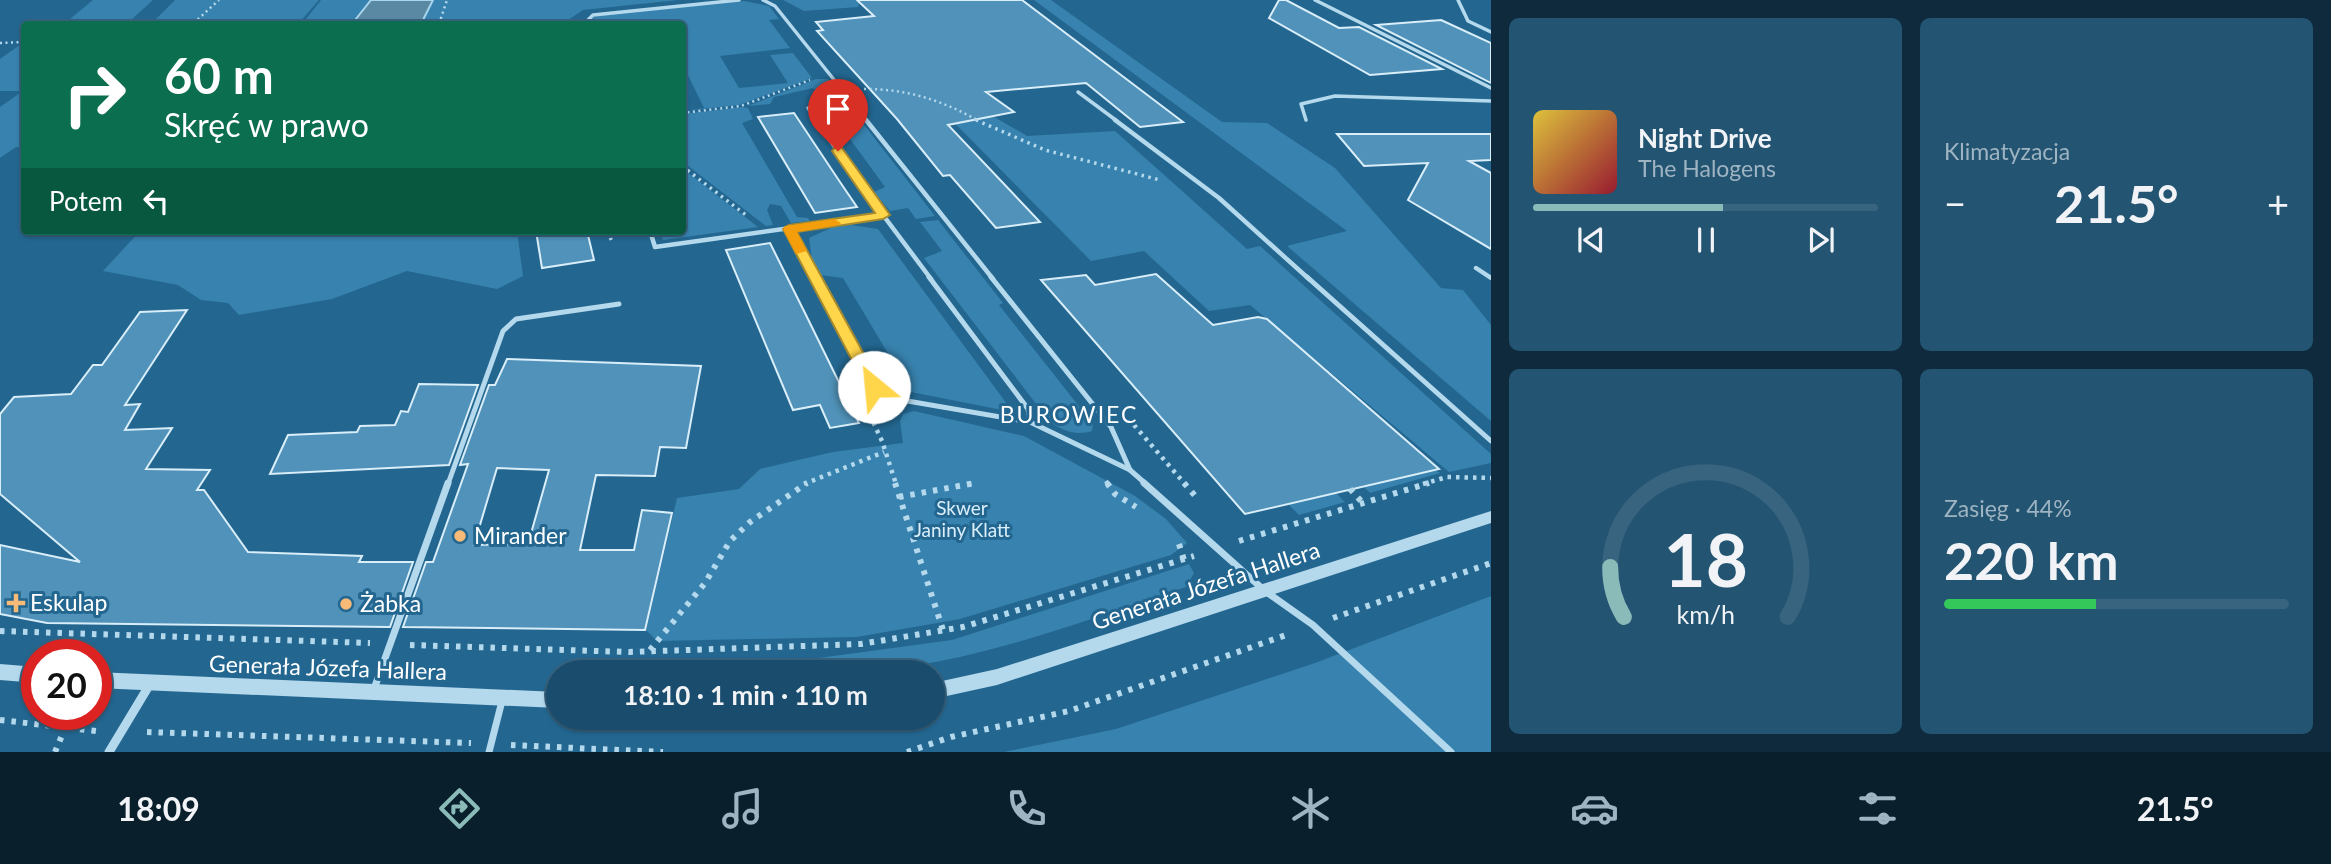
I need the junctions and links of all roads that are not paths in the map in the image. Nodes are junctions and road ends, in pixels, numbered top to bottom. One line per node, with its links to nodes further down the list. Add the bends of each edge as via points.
1 (739, 0): 5 (lane, via 614,12 593,15)
2 (763, 0): 20 (lane, via 775,6 1111,427)
3 (1315, 0): 7 (lane)
4 (1458, 0): 6 (lane, via 1468,21)
5 (587, 21)
6 (1491, 32)
7 (1491, 88)
8 (1079, 92): 19 (lane, via 1219,198)
9 (1491, 101): 11 (lane, via 1335,96 1301,104)
10 (808, 108): 12 (lane)
11 (1306, 120)
12 (883, 215): 13 (lane); 18 (lane, via 1028,409)
13 (789, 229): 14 (lane, via 655,247); 18 (lane, via 874,387 890,398)
14 (651, 235)
15 (1476, 268): 16 (lane)
16 (1491, 278)
17 (619, 304): 28 (lane, via 516,319 503,331)
18 (1030, 422): 20 (lane)
19 (1491, 441)
20 (1130, 470): 22 (lane)
21 (1491, 517): 22 (street, Generała Józefa Hallera)
22 (1265, 592): 27 (street, Generała Józefa Hallera, via 997,677); 33 (lane, via 1313,625)
23 (0, 672): 24 (street)
24 (21, 674)
25 (112, 682): 26 (street, Generała Józefa Hallera)
26 (150, 684): 28 (street, Generała Józefa Hallera); 32 (street)
27 (945, 688)
28 (373, 692): 29 (street, Generała Józefa Hallera)
29 (503, 698): 30 (street, Generała Józefa Hallera); 31 (lane)
30 (546, 700)
31 (490, 748)
32 (109, 752)
33 (1451, 752)

